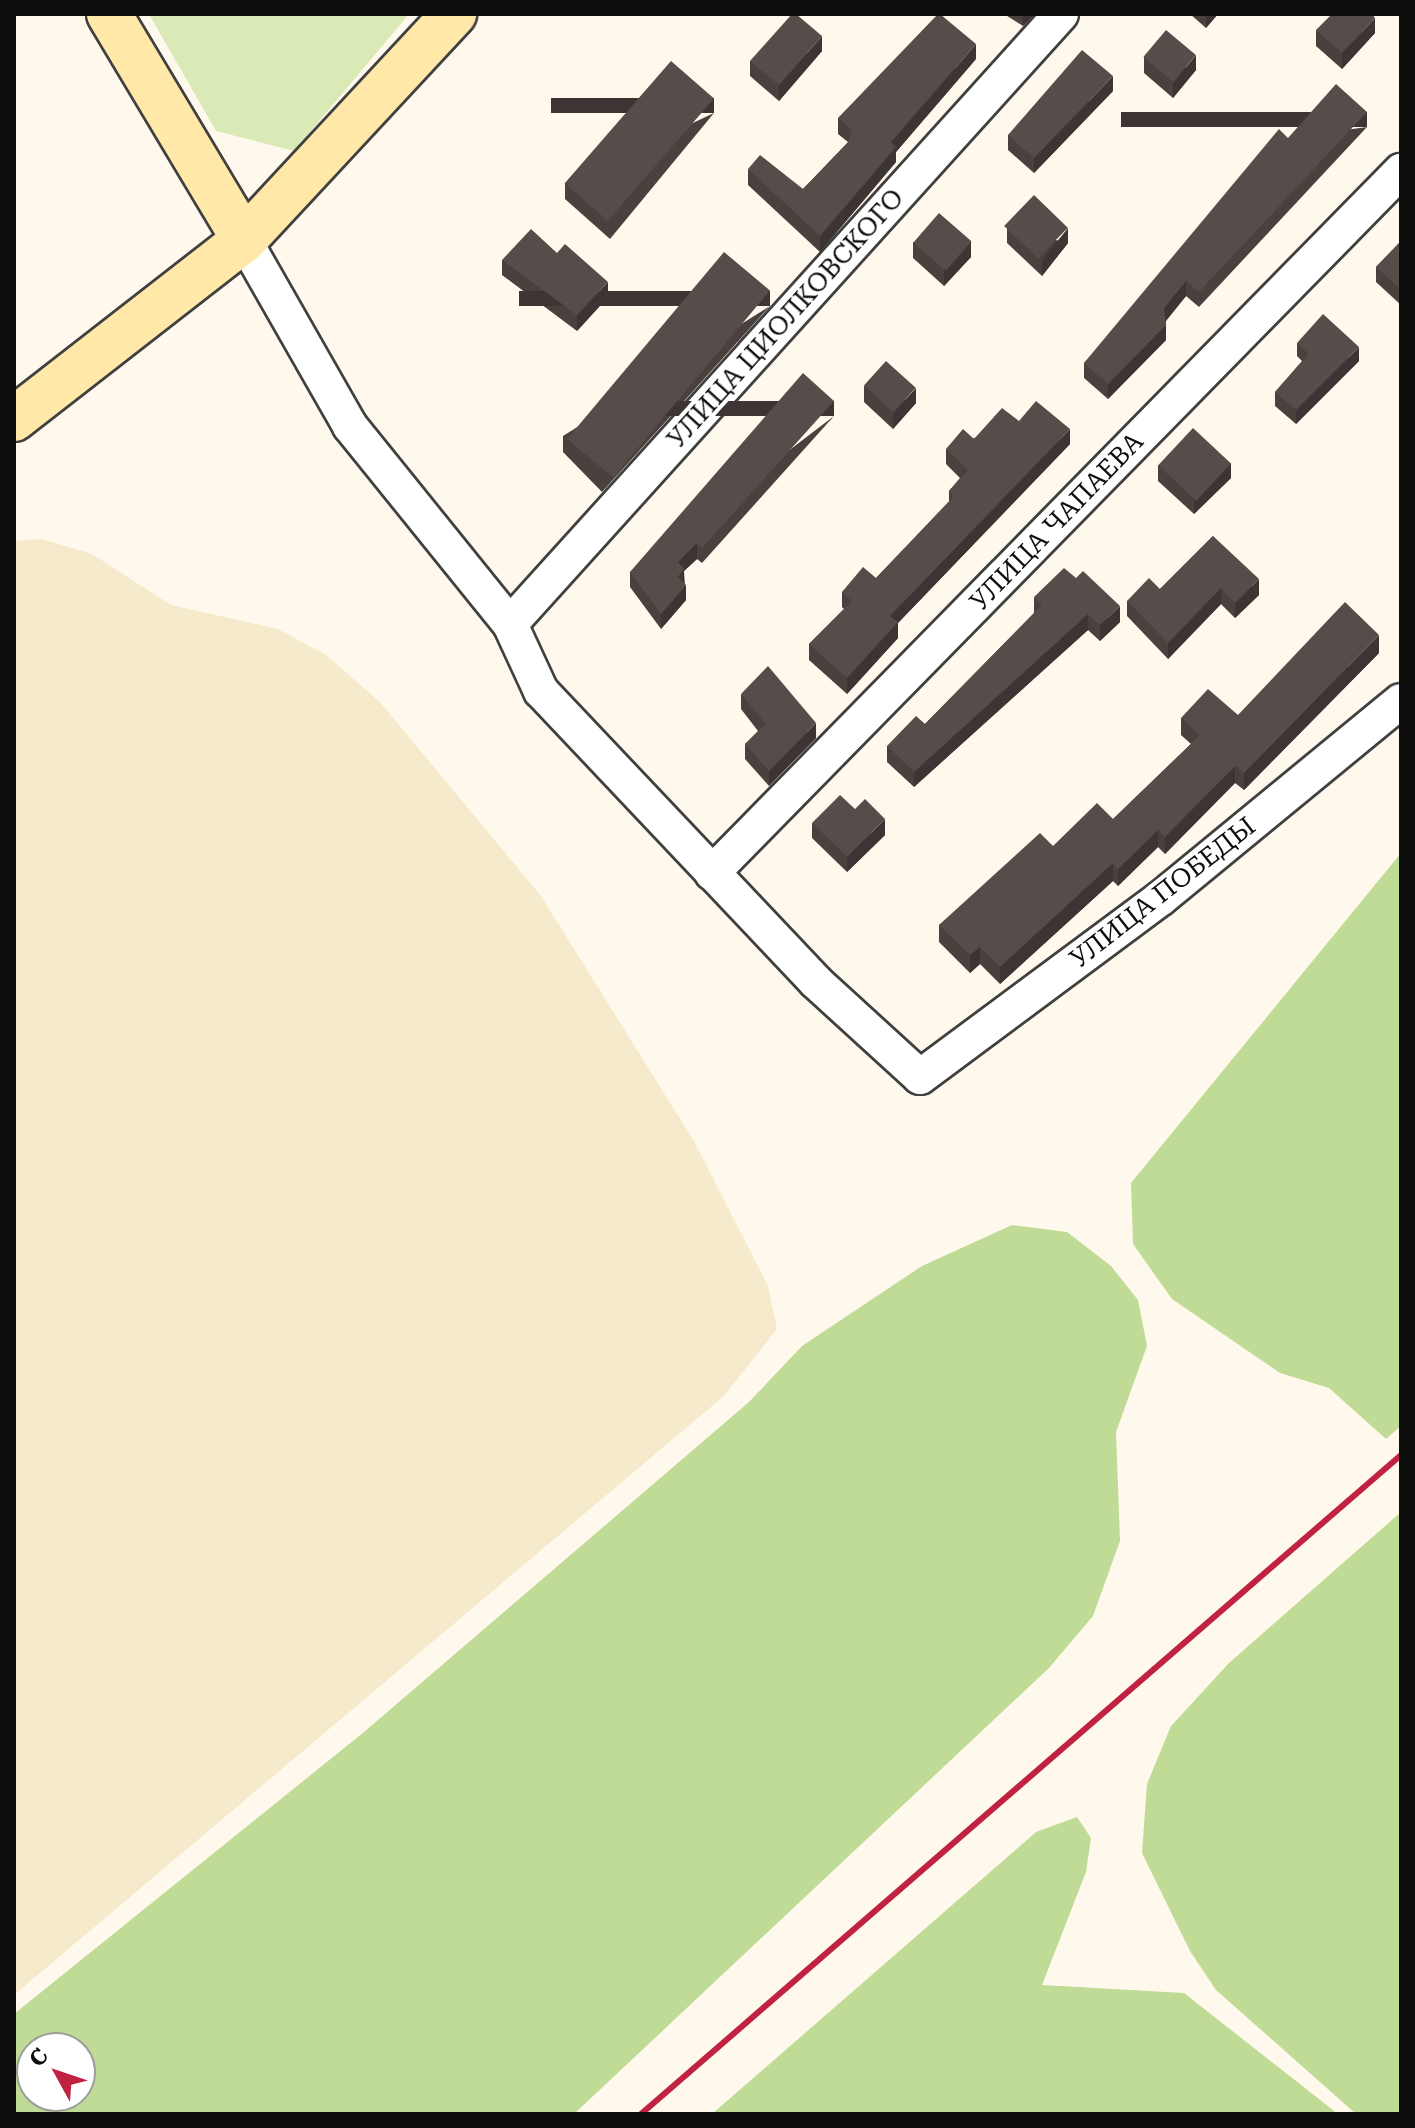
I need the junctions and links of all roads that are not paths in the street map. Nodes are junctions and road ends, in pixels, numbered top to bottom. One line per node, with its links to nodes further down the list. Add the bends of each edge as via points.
1 (109, 14): 5 (main road)
2 (454, 14): 5 (main road)
3 (1061, 14): 7 (street, УЛИЦА ЦИОЛКОВСКОГО)
4 (1401, 171): 9 (street, УЛИЦА ЧАПАЕВА)
5 (244, 240): 6 (main road); 7 (street, via 350,426)
6 (14, 419)
7 (510, 624): 9 (street, via 541,691)
8 (1401, 701): 9 (street, УЛИЦА ПОБЕДЫ, via 1161,898 920,1077)
9 (712, 873)

